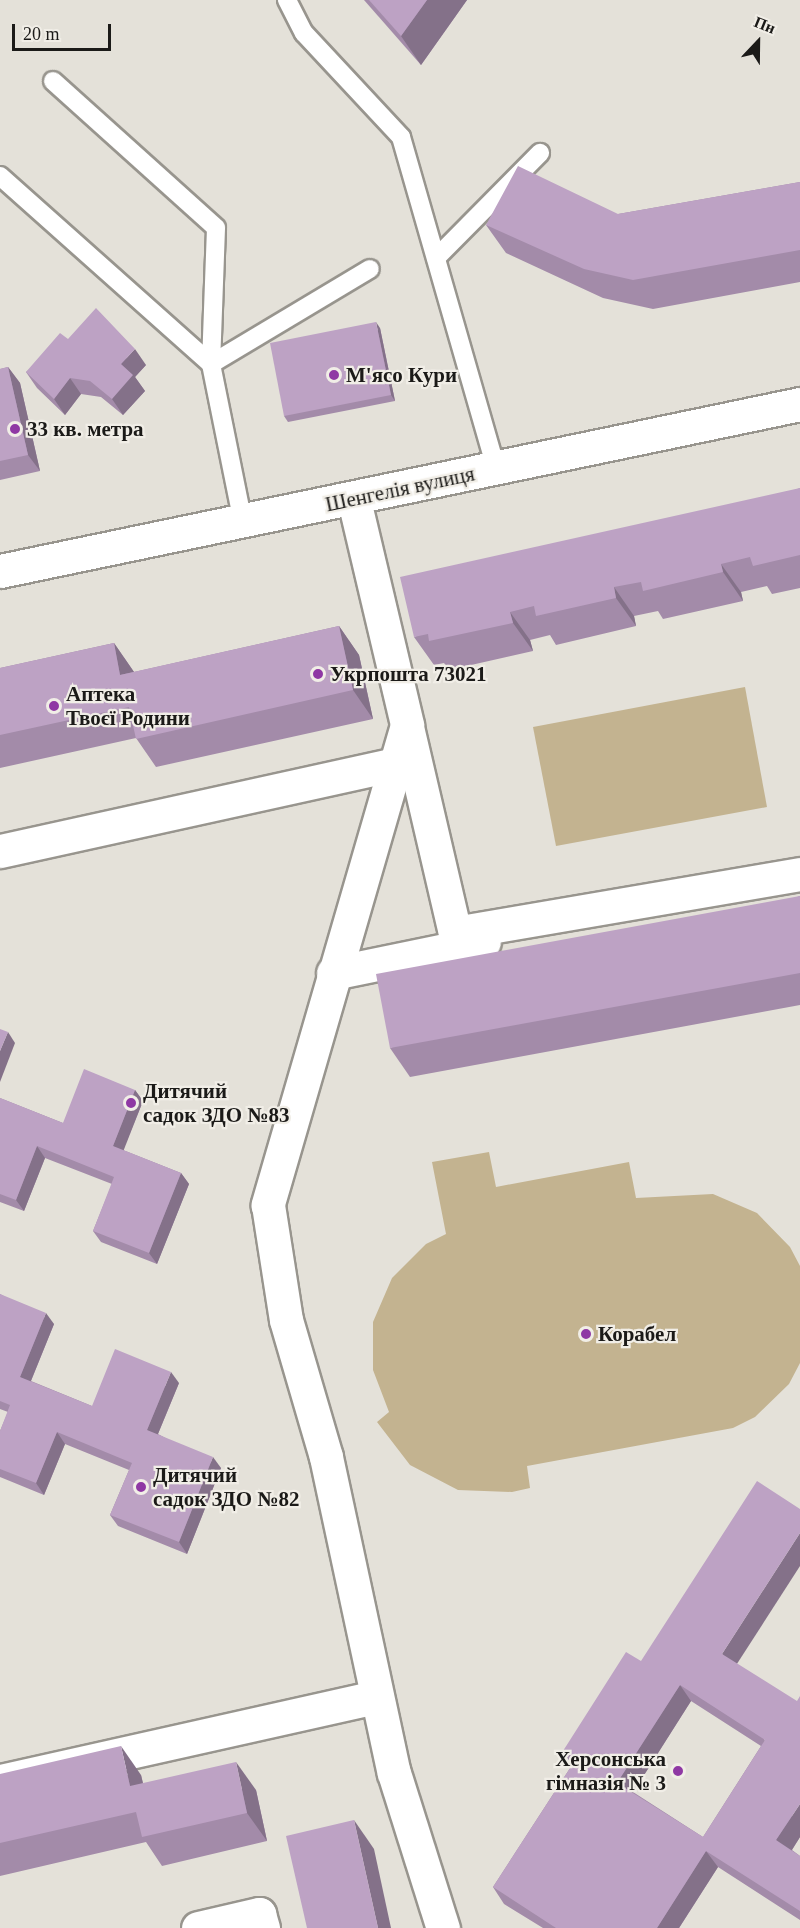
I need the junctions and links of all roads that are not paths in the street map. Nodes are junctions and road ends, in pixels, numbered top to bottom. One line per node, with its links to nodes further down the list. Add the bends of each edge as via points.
1 (287, 0): 5 (lane, via 304,33 401,137)
2 (53, 81): 7 (lane, via 216,228)
3 (540, 153): 5 (lane)
4 (0, 176): 7 (lane)
5 (436, 258): 9 (lane)
6 (370, 269): 7 (lane)
7 (211, 364): 11 (lane)
8 (800, 404): 9 (street, Шенгелія вулиця)
9 (496, 468): 10 (street, Шенгелія вулиця)
10 (354, 500): 11 (street, Шенгелія вулиця); 13 (street)
11 (243, 522): 12 (street, Шенгелія вулиця)
12 (0, 571)
13 (407, 725): 14 (street); 16 (street, via 455,933)
14 (396, 764): 15 (street); 18 (street)
15 (0, 851)
16 (800, 874)
17 (800, 879): 18 (street)
18 (333, 973): 19 (street, via 268,1205 286,1320 326,1456)
19 (376, 1697): 20 (street); 23 (street)
20 (0, 1781)
21 (198, 1928): 22 (street, via 260,1914)
22 (263, 1928)
23 (443, 1928)

